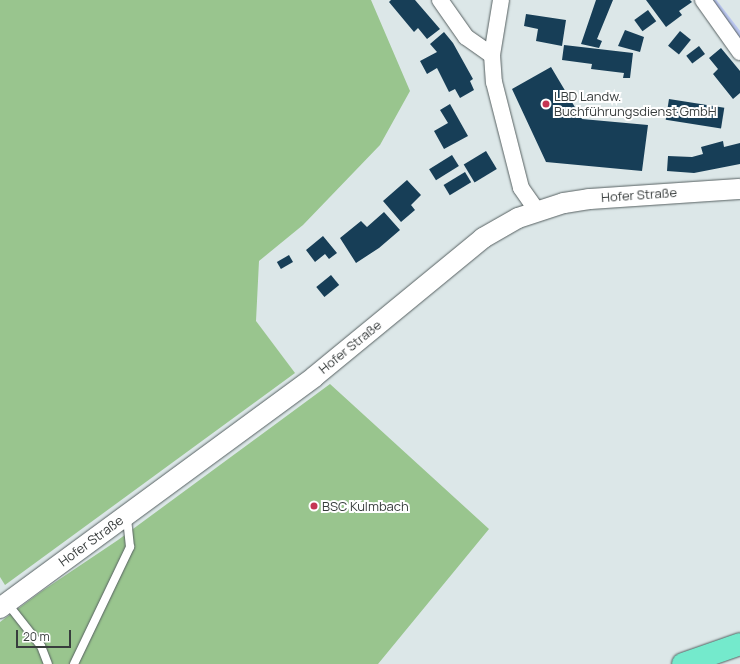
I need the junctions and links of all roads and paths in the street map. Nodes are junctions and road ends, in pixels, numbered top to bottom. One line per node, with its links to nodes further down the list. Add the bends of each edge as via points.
1 (440, 0): 5 (street, via 466,37)
2 (502, 0): 5 (street)
3 (703, 0): 4 (street)
4 (740, 52)
5 (492, 55): 7 (street, via 494,82 521,188)
6 (740, 189): 7 (street, Hofer Straße, via 589,199)
7 (537, 211): 8 (street, Hofer Straße, via 518,218 483,238 314,377)
8 (127, 516): 9 (street, Hofer Straße); 12 (lane, via 130,547)
9 (4, 605): 11 (lane, via 41,646)
10 (740, 644): 13 (highway)
11 (48, 664)
12 (74, 664)
13 (683, 664)

